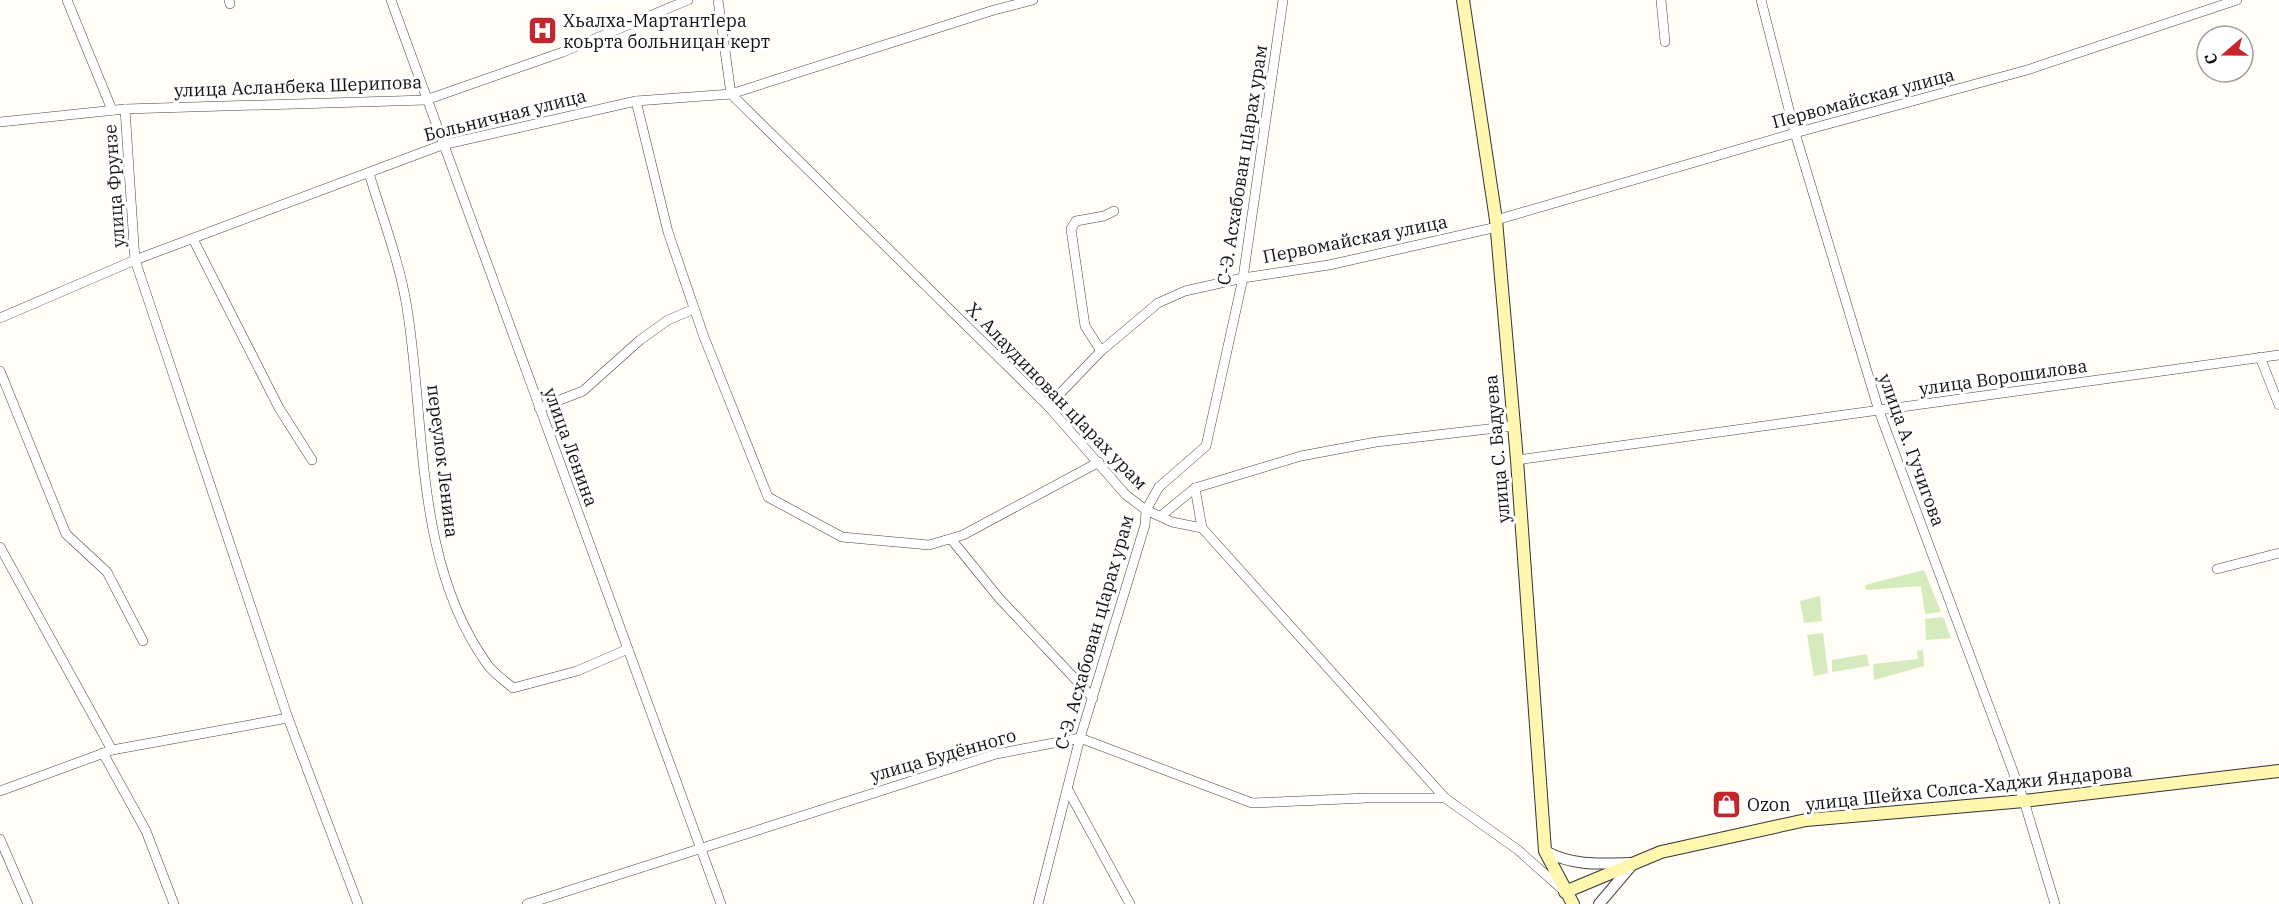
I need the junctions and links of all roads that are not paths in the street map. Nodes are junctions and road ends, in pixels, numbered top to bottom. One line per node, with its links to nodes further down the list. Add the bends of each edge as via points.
1 (68, 0): 16 (street)
2 (391, 0): 13 (street, улица Ленина)
3 (688, 0): 13 (street, улица Асланбека Шерипова, via 563,52)
4 (718, 0): 12 (street)
5 (1034, 0): 12 (street, Больничная улица)
6 (1283, 0): 25 (street, С-Э. Асхабован цIарах урам)
7 (1463, 0): 22 (main road, улица С. Бадуева)
8 (1661, 0): 11 (street)
9 (1761, 0): 18 (street, улица А. Гучигова)
10 (2237, 0): 18 (street, Первомайская улица, via 2027,70)
11 (1665, 42)
12 (730, 94): 14 (street, Больничная улица); 33 (street, Х. Алаудинован цIарах урам)
13 (426, 100): 15 (street, улица Асланбека Шерипова); 19 (street, улица Ленина)
14 (636, 101): 19 (street, Больничная улица); 26 (street, via 668,232)
15 (125, 109): 16 (street, улица Асланбека Шерипова); 24 (street, улица Фрунзе)
16 (112, 110): 17 (street, улица Асланбека Шерипова)
17 (0, 122)
18 (1795, 133): 22 (street, Первомайская улица); 35 (street, улица А. Гучигова)
19 (442, 145): 20 (street, Больничная улица); 34 (street, улица Ленина)
20 (369, 173): 23 (street, Больничная улица); 49 (street, переулок Ленина, via 407,306 429,505 443,571 487,665 513,688 578,671)
21 (1114, 211): 28 (street, via 1076,221 1071,229 1084,326)
22 (1496, 224): 25 (street, Первомайская улица, via 1329,265); 36 (main road, улица С. Бадуева)
23 (193, 239): 24 (street, Больничная улица); 37 (street, via 279,408)
24 (135, 260): 27 (street, Больничная улица); 51 (street, улица Фрунзе)
25 (1243, 278): 28 (street, Первомайская улица, via 1185,291 1158,303); 41 (street, С-Э. Асхабован цIарах урам, via 1206,446 1159,487)
26 (694, 309): 34 (street, via 668,320 640,340 583,391); 44 (street, via 768,496 842,537 929,545)
27 (0, 318)
28 (1101, 351): 33 (street, Первомайская улица)
29 (2279, 355): 30 (street, улица Ворошилова)
30 (2260, 357): 32 (street); 35 (street, улица Ворошилова)
31 (0, 371): 48 (street, via 66,534 106,572)
32 (2279, 405)
33 (1048, 406): 39 (street, Х. Алаудинован цIарах урам)
34 (539, 408): 49 (street, улица Ленина)
35 (1879, 411): 38 (street, улица Ворошилова); 58 (street, улица А. Гучигова)
36 (1514, 426): 38 (main road, улица С. Бадуева); 40 (street, via 1376,442 1312,454)
37 (312, 460)
38 (1517, 460): 61 (main road, улица С. Бадуева)
39 (1099, 462): 41 (street, Х. Алаудинован цIарах урам, via 1126,495); 44 (street)
40 (1195, 488): 42 (street); 43 (street)
41 (1146, 510): 42 (street, Х. Алаудинован цIарах урам); 50 (street, С-Э. Асхабован цIарах урам, via 1145,525)
42 (1162, 515): 43 (street, Х. Алаудинован цIарах урам, via 1172,522)
43 (1202, 528): 57 (street)
44 (951, 539): 50 (street, via 999,598)
45 (0, 547): 53 (street)
46 (2279, 553): 47 (street)
47 (2217, 569)
48 (143, 641)
49 (628, 649): 60 (street, улица Ленина)
50 (1093, 698): 52 (street, С-Э. Асхабован цIарах урам)
51 (288, 718): 53 (street); 66 (street, улица Фрунзе)
52 (1080, 738): 55 (street, С-Э. Асхабован цIарах урам); 57 (street, via 1252,803); 60 (street, улица Будённого, via 996,754)
53 (107, 752): 56 (street); 65 (street, via 146,831)
54 (2279, 771): 58 (main road, улица Шейха Солса-Хаджи Яндарова)
55 (1068, 790): 69 (street, С-Э. Асхабован цIарах урам); 70 (street)
56 (0, 791)
57 (1445, 798): 63 (street, via 1518,850)
58 (2024, 801): 62 (main road, улица Шейха Солса-Хаджи Яндарова, via 1806,820 1661,852); 73 (street, улица А. Гучигова)
59 (0, 839): 64 (street)
60 (702, 848): 67 (street, улица Будённого); 68 (street, улица Ленина)
61 (1545, 851): 62 (street, via 1580,864); 63 (main road, улица С. Бадуева)
62 (1634, 863): 63 (main road, улица Шейха Солса-Хаджи Яндарова); 72 (street)
63 (1565, 892): 71 (main road, улица С. Бадуева)
64 (28, 904)
65 (174, 904)
66 (358, 904)
67 (527, 904)
68 (722, 904)
69 (1038, 904)
70 (1130, 904)
71 (1573, 904)
72 (1599, 904)
73 (2055, 904)

